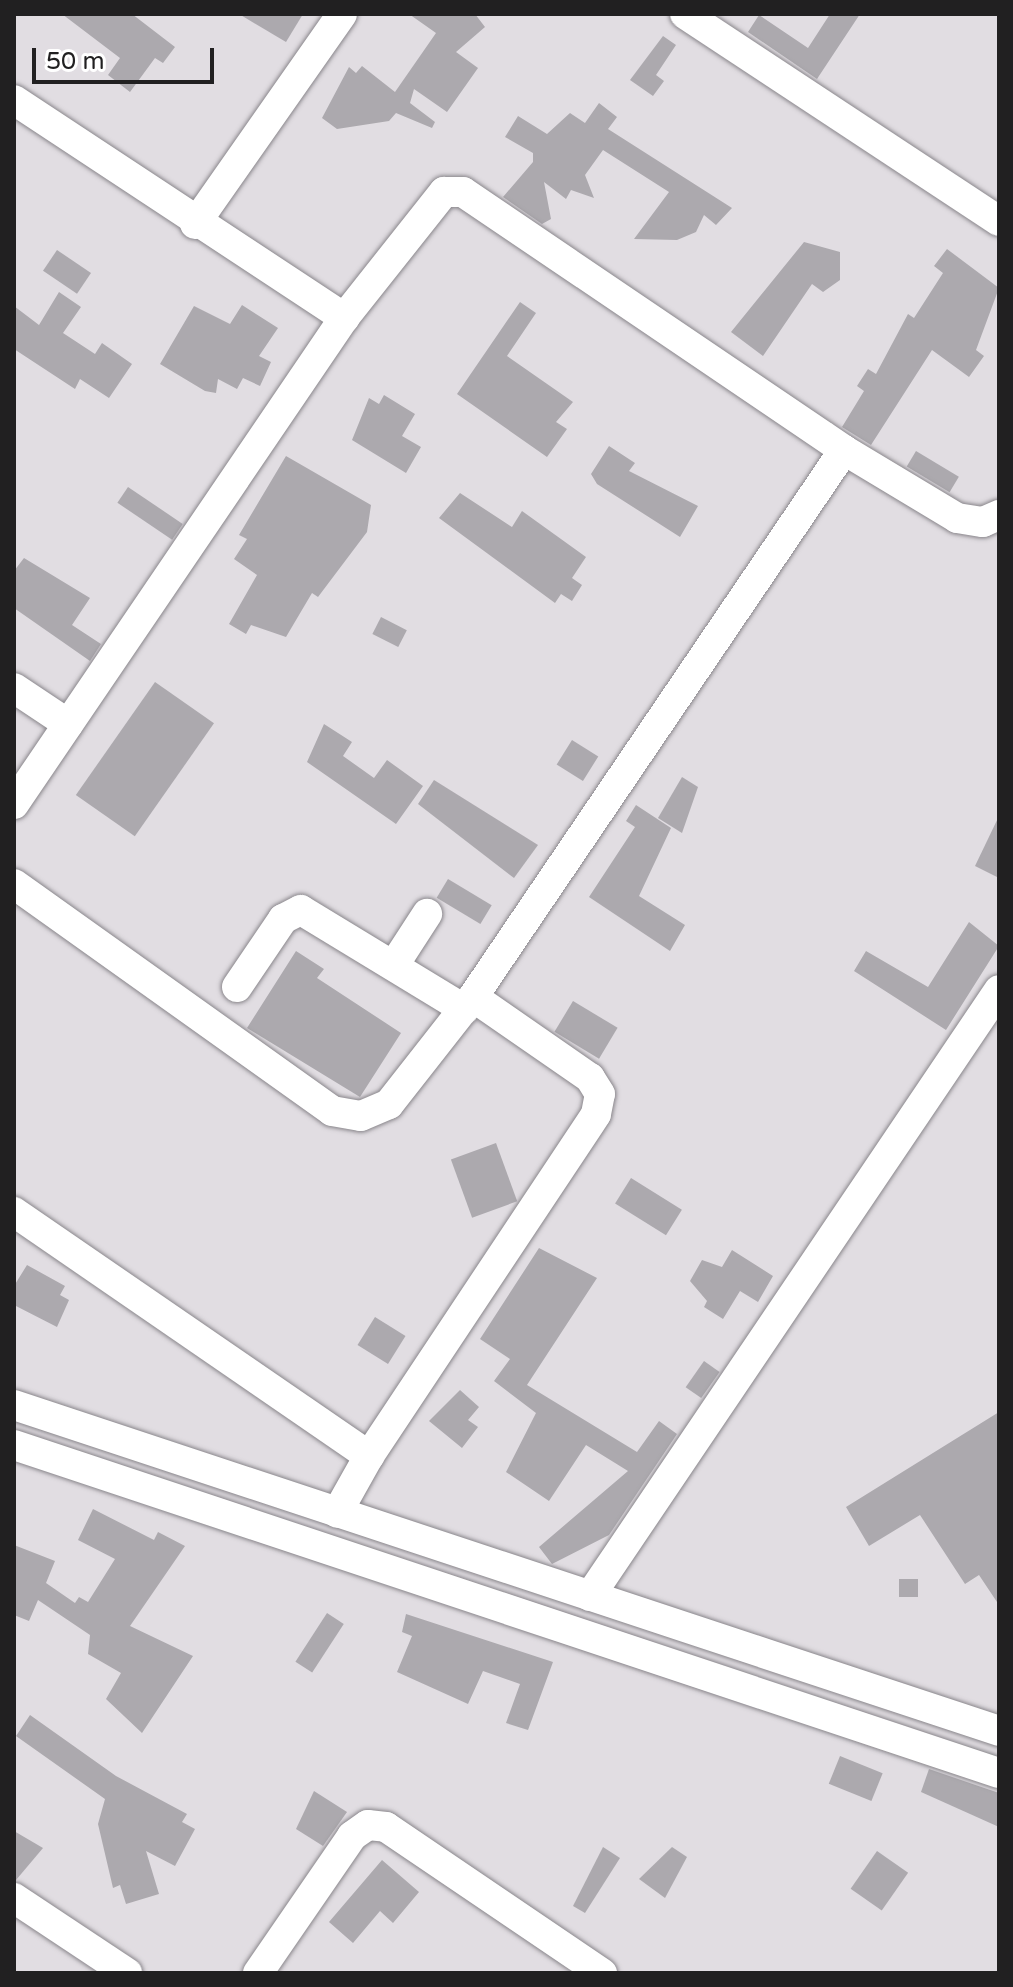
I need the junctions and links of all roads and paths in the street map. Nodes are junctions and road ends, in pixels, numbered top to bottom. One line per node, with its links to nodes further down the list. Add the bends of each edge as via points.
1 (342, 14): 5 (street)
2 (685, 14): 4 (street)
3 (14, 100): 5 (street)
4 (997, 215)
5 (195, 224): 6 (street)
6 (344, 318): 7 (street, via 429,205 444,192 463,192); 10 (street)
7 (844, 450): 8 (street, via 957,518 983,522); 17 (street)
8 (999, 515)
9 (14, 688): 10 (street)
10 (68, 724): 11 (street)
11 (14, 804)
12 (14, 884): 17 (street, via 332,1111 361,1116 389,1104)
13 (427, 914): 14 (street)
14 (394, 965): 15 (street, via 301,910 283,919); 17 (street)
15 (237, 987)
16 (999, 990): 24 (street)
17 (468, 1003): 21 (street, via 590,1078 600,1094 596,1114)
18 (14, 1212): 21 (street)
19 (14, 1405): 22 (street)
20 (14, 1445): 25 (street)
21 (369, 1456): 22 (street)
22 (337, 1513): 23 (street)
23 (538, 1579): 24 (street); 25 (street)
24 (590, 1596): 26 (street)
25 (519, 1611): 27 (street)
26 (999, 1731)
27 (999, 1773)
28 (14, 1898): 29 (street)
29 (127, 1973)
30 (258, 1973): 31 (street, via 352,1836 368,1825 386,1827)
31 (602, 1973)

